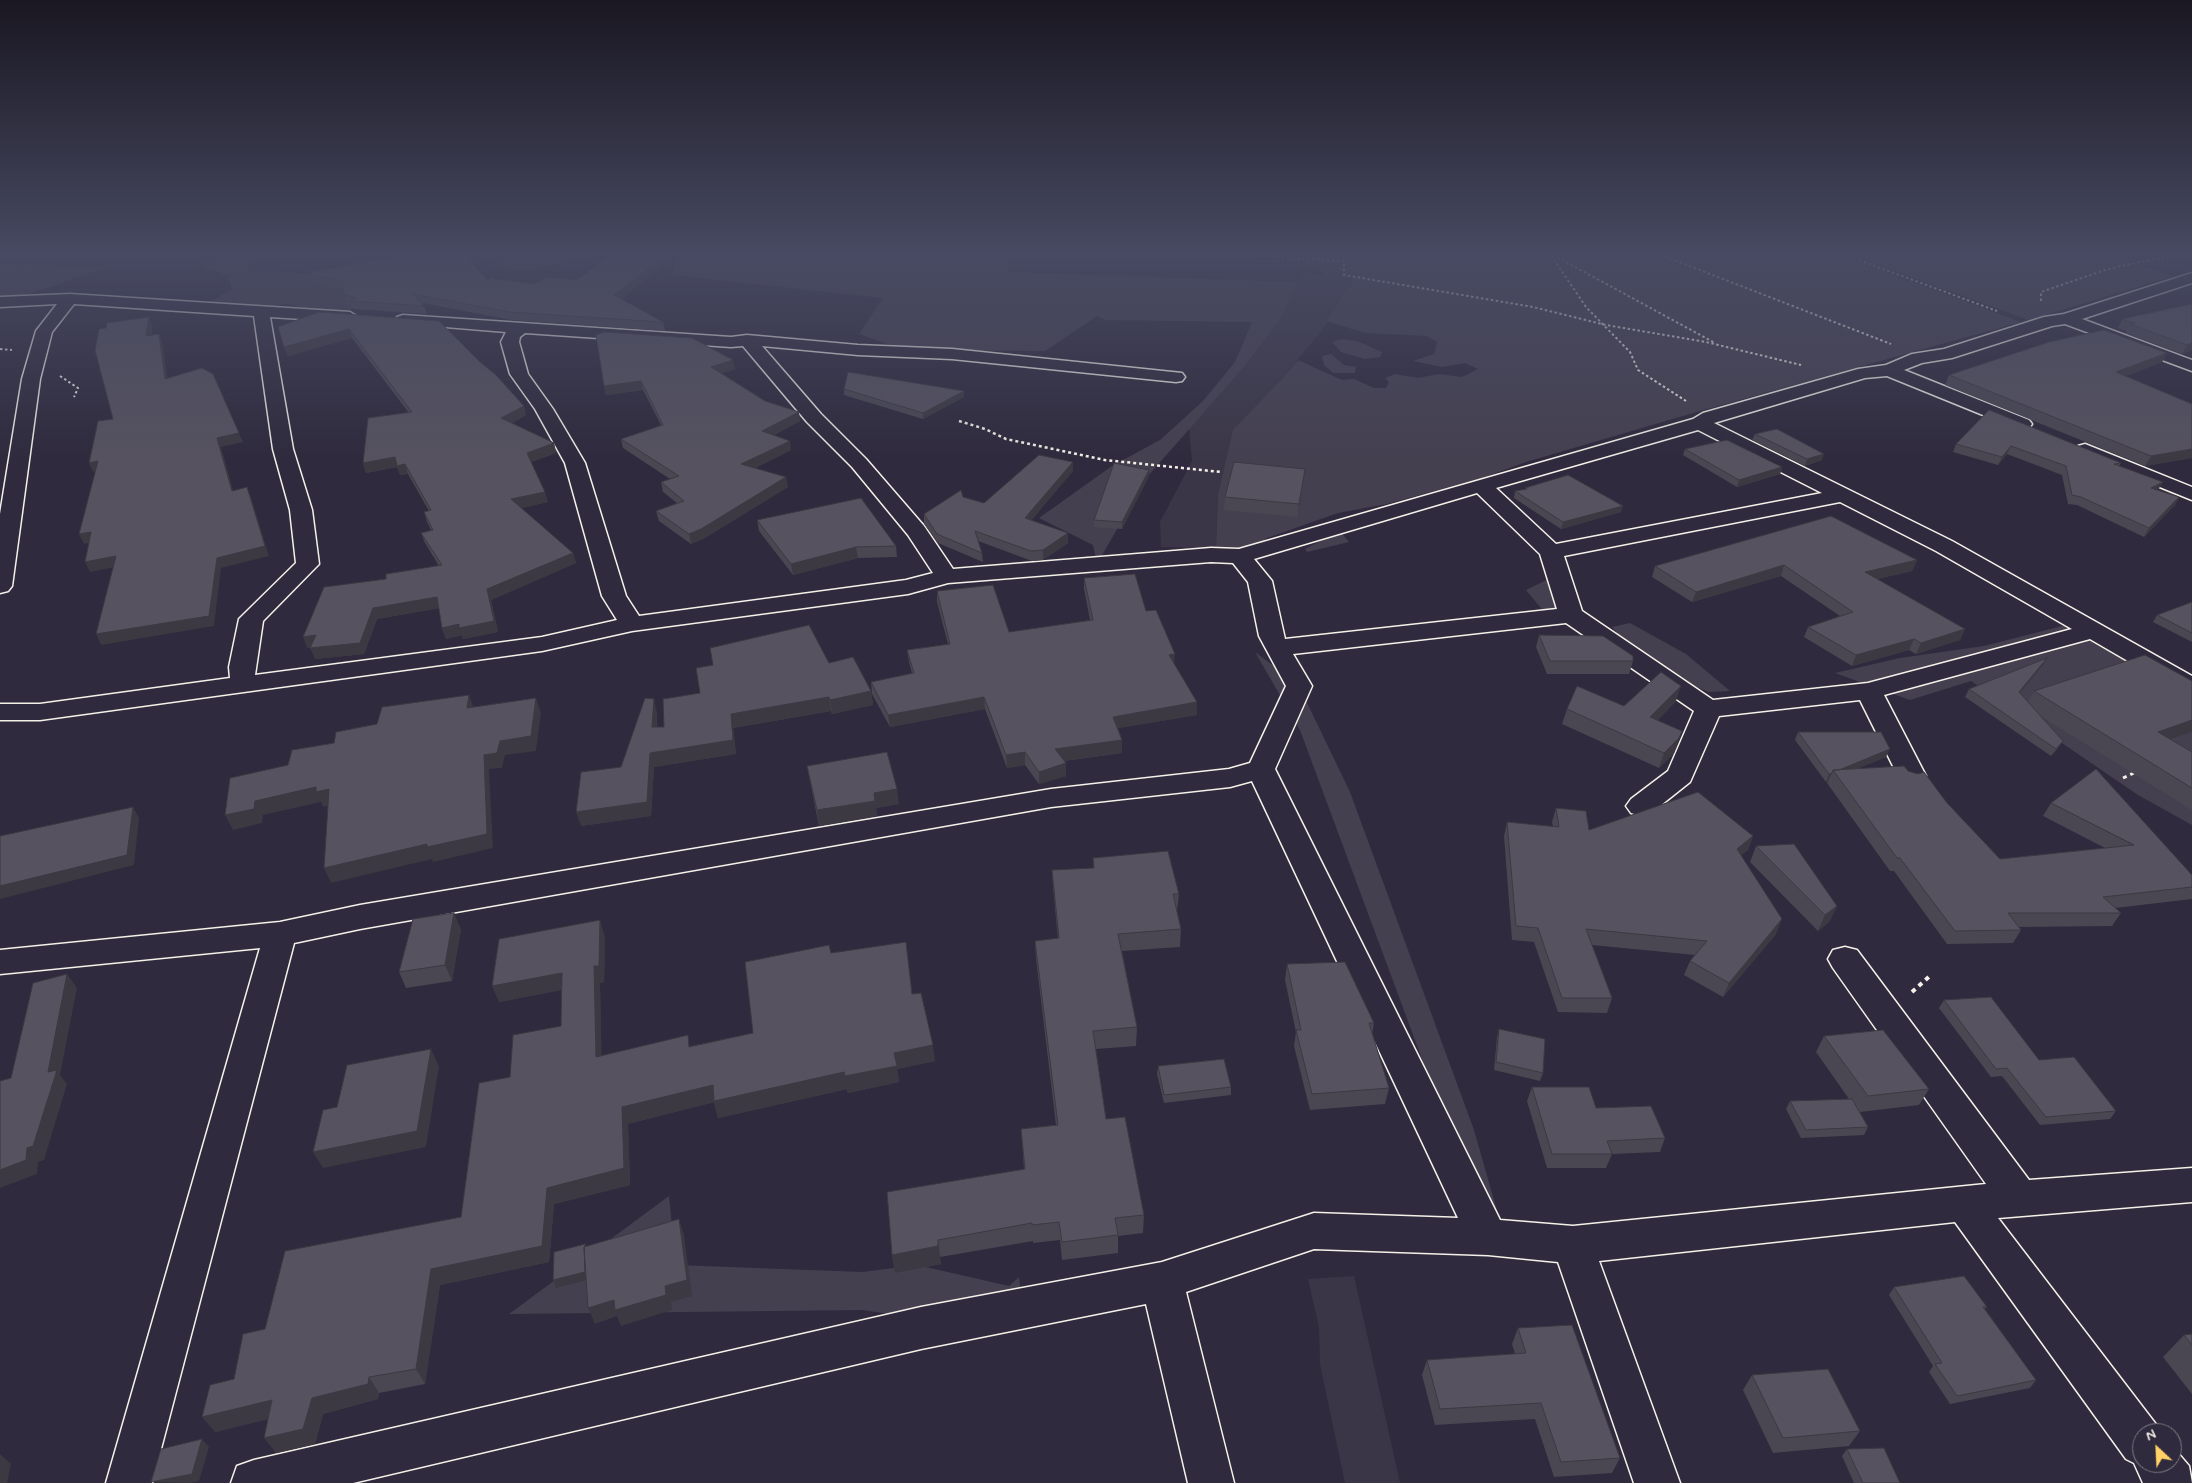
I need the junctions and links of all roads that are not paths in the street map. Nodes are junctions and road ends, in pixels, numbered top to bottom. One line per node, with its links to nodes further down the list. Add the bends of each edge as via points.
1 (50, 324): 20 (street, via 44,331 31,379)
2 (263, 324): 25 (street, via 283,449 301,510 308,564 251,619 242,667)
3 (463, 324): 6 (street)
4 (2044, 324): 9 (street, via 1946,354 1918,358)
5 (2058, 324): 8 (street)
6 (521, 328): 7 (street, via 731,342); 22 (street, via 510,342 519,374 544,409 574,463 614,596)
7 (747, 340): 10 (street, via 952,354); 19 (street, via 814,418 859,463 916,531)
8 (2192, 366)
9 (1889, 370): 11 (street, via 1864,373); 12 (street)
10 (1176, 377)
11 (1705, 420): 14 (street); 16 (street)
12 (2036, 430)
13 (2064, 441): 15 (street)
14 (1482, 486): 17 (street); 18 (street)
15 (2192, 494)
16 (1844, 495): 17 (street); 23 (street, via 1944,546)
17 (1551, 552): 21 (street)
18 (1240, 556): 19 (street, via 1211,555); 24 (street, via 1260,581)
19 (946, 576): 22 (street, via 908,587)
20 (0, 586)
21 (1571, 615): 24 (street); 28 (street)
22 (632, 624): 25 (street, via 542,644)
23 (2093, 631): 26 (street); 27 (street)
24 (1276, 648): 30 (street, via 1299,686)
25 (243, 683): 29 (street, via 40,712)
26 (2192, 686)
27 (1869, 691): 28 (street); 31 (street)
28 (1708, 709): 32 (street, via 1680,776)
29 (0, 712)
30 (1261, 769): 33 (street, via 1230,778 1042,800 370,915); 39 (street)
31 (1912, 776)
32 (1641, 806)
33 (280, 934): 35 (street); 43 (street)
34 (1845, 960): 37 (street)
35 (0, 962)
36 (2192, 1185): 37 (street)
37 (2019, 1198): 38 (street)
38 (1965, 1205): 40 (street); 42 (street)
39 (1488, 1237): 40 (street); 41 (street, via 1314,1231)
40 (1572, 1245): 46 (street)
41 (1162, 1281): 44 (street, via 930,1326); 45 (street)
42 (2132, 1430)
43 (129, 1483)
44 (254, 1483)
45 (1210, 1483)
46 (1658, 1483)

